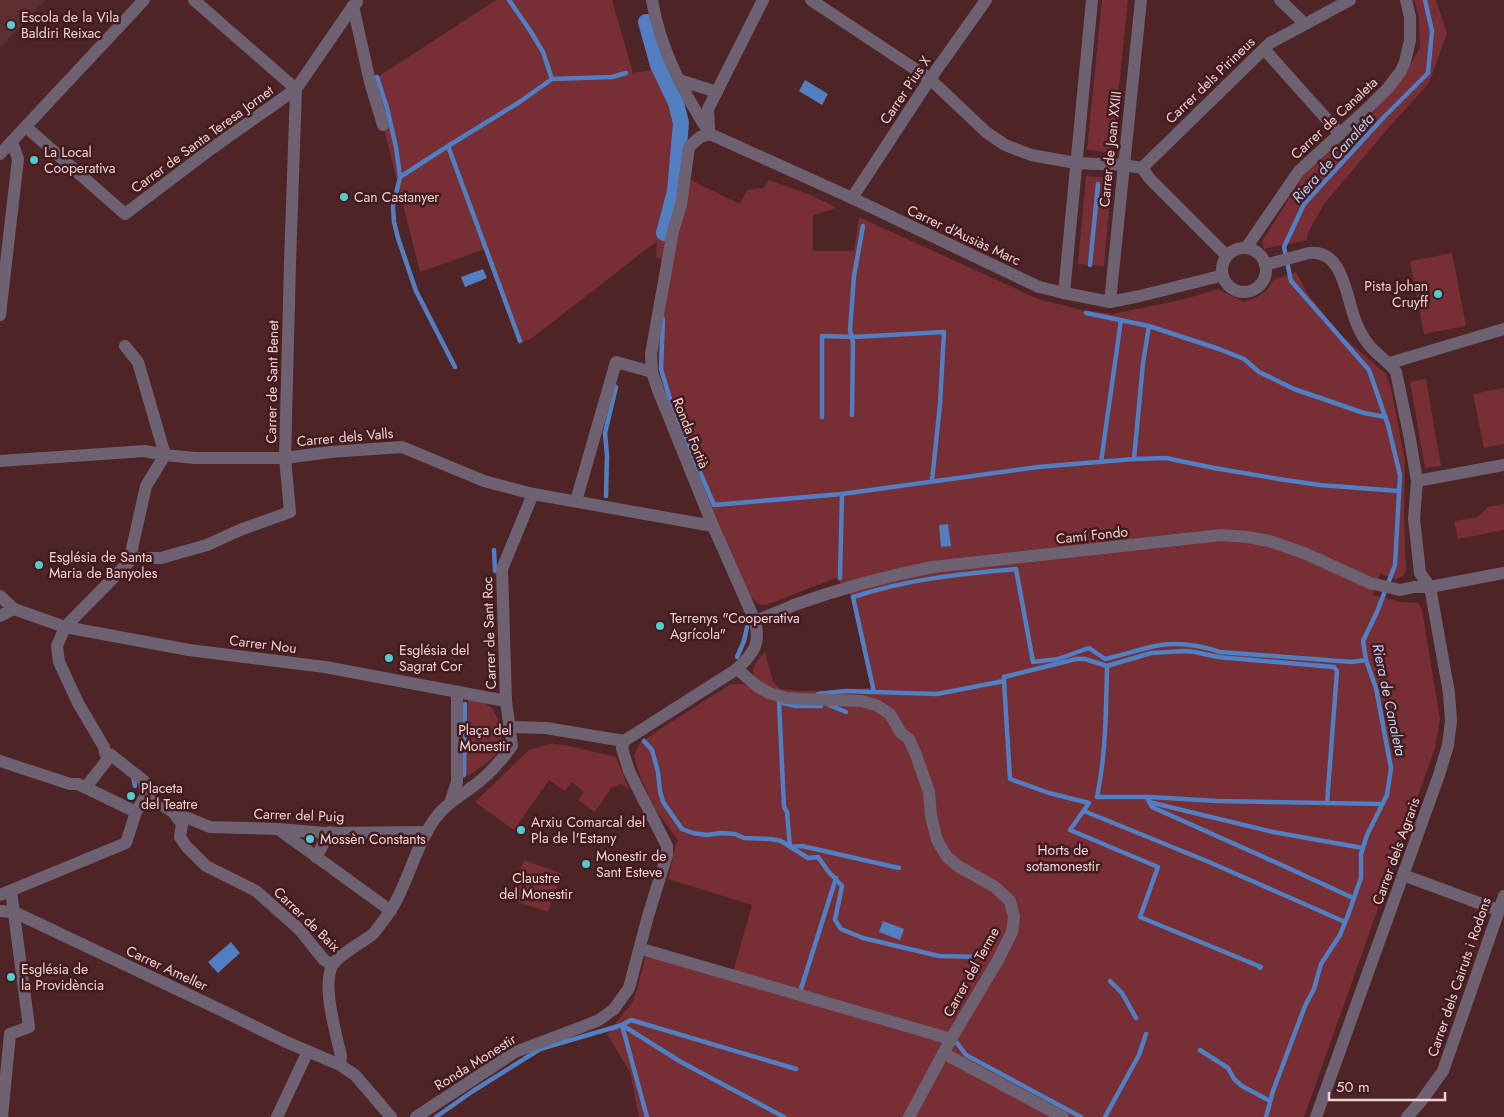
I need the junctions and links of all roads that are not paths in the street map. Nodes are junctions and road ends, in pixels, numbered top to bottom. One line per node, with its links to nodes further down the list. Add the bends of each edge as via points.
1 (144, 0): 20 (street)
2 (194, 0): 17 (street)
3 (652, 0): 16 (street, via 660,39)
4 (763, 0): 18 (street)
5 (811, 0): 15 (street)
6 (986, 0): 15 (street, Carrer Pius X)
7 (1092, 0): 25 (street)
8 (1141, 0): 26 (street, Carrer de Joan XXIII)
9 (1280, 0): 13 (street)
10 (1350, 0): 13 (street, Carrer dels Pirineus)
11 (1406, 0): 22 (street, Carrer de Canaleta, via 1410,40 1402,71)
12 (356, 3): 17 (street); 19 (street, via 370,82)
13 (1305, 24): 14 (street, Carrer dels Pirineus)
14 (1264, 49): 22 (street); 27 (street, Carrer dels Pirineus)
15 (930, 79): 25 (street, via 986,132 1005,145 1032,155); 28 (street, Carrer Pius X)
16 (679, 80): 18 (street); 21 (street)
17 (296, 89): 20 (street, Carrer de Santa Teresa Jornet, via 125,214); 40 (street, Carrer de Sant Benet)
18 (717, 92): 21 (street, via 708,109)
19 (383, 125)
20 (26, 127): 23 (street)
21 (710, 134): 28 (street, Carrer d'Ausiàs Marc); 38 (street, Ronda Fortià, via 689,146 681,206 673,231 650,354)
22 (1340, 134): 29 (street, Carrer de Canaleta, via 1299,171)
23 (12, 142): 24 (street); 34 (street, via 18,159)
24 (0, 154)
25 (1076, 163): 26 (street); 32 (street)
26 (1123, 165): 27 (street); 33 (street, Carrer de Joan XXIII)
27 (1142, 168): 31 (street)
28 (852, 198): 32 (street, Carrer d'Ausiàs Marc, via 1039,287)
29 (1246, 248): 30 (street, via 1259,253); 31 (street, via 1235,250)
30 (1266, 265): 31 (street, via 1265,278 1251,290 1238,290 1228,284); 37 (street, via 1308,253 1326,255 1340,274 1356,323 1370,346)
31 (1222, 267): 33 (street, Carrer d'Ausiàs Marc, via 1140,296)
32 (1064, 294): 33 (street, Carrer d'Ausiàs Marc)
33 (1110, 302)
34 (0, 315)
35 (1504, 329): 37 (street)
36 (125, 346): 39 (street, via 138,362)
37 (1390, 363): 43 (street, via 1400,384)
38 (652, 372): 45 (street, via 616,362); 46 (street, Ronda Fortià)
39 (165, 455): 40 (street, Carrer dels Valls); 41 (street, Carrer dels Valls, via 145,451); 47 (street, via 146,486)
40 (286, 458): 44 (street, Carrer dels Valls, via 402,447 484,481); 47 (street, Carrer de Sant Benet, via 290,512 207,545 161,558)
41 (0, 461)
42 (1504, 466): 43 (street)
43 (1417, 481): 49 (street, via 1414,519 1420,573)
44 (533, 494): 45 (street, Carrer dels Valls); 57 (street, Carrer de Sant Roc, via 502,569)
45 (576, 501): 46 (street, Carrer dels Valls)
46 (712, 526): 53 (street, Ronda Fortià)
47 (130, 558): 54 (street, via 130,562)
48 (1504, 573): 49 (street, Camí Fondo)
49 (1430, 587): 53 (street, Camí Fondo, via 1400,590 1370,583 1269,541 1221,535 933,567 854,586); 71 (street, Carrer dels Agraris, via 1452,721 1439,775)
50 (0, 596): 51 (street)
51 (14, 609): 52 (street); 54 (street, Carrer Nou)
52 (0, 616)
53 (755, 621): 55 (street, Ronda Fortià, via 756,643 751,656)
54 (65, 628): 56 (street, Carrer Nou, via 189,650 325,667); 60 (street, via 57,646 59,662 78,703)
55 (737, 669): 59 (street, Ronda Fortià); 80 (street, Carrer del Terme, via 769,693 787,698 861,701 890,714 916,754 929,792 930,816 937,840 947,857 995,887 1010,901 1014,917 1012,932)
56 (458, 692): 57 (street); 64 (street, via 457,782)
57 (506, 701): 58 (street, Carrer de Sant Roc)
58 (510, 727): 59 (street, via 546,728); 64 (street, Carrer de Sant Roc, via 512,746 492,771)
59 (624, 741): 78 (street, Ronda Monestir, via 622,748 629,771 667,846 667,856)
60 (107, 751): 62 (street); 63 (street, via 144,781)
61 (0, 762): 62 (street)
62 (86, 787): 65 (street)
63 (146, 795): 65 (street); 66 (street)
64 (451, 800): 69 (street)
65 (136, 812): 72 (street, via 126,843)
66 (173, 812): 67 (street, Carrer del Puig, via 210,827); 79 (street, Carrer de Baix, via 182,824 180,837 206,866 256,891 299,929 324,960)
67 (278, 829): 68 (street, Carrer del Puig); 70 (street)
68 (330, 832): 69 (street, Carrer del Puig); 70 (street)
69 (427, 832): 74 (street)
70 (316, 856): 74 (street)
71 (1403, 875): 75 (street); 90 (street, Carrer dels Agraris)
72 (6, 893): 77 (street)
73 (1504, 896): 75 (street, Carrer dels Cairuts i Rodons)
74 (391, 910): 79 (street, via 374,932)
75 (1498, 910): 91 (street, Carrer dels Cairuts i Rodons, via 1443,1071)
76 (0, 911): 77 (street)
77 (14, 912): 81 (street, Carrer Ameller); 84 (street, via 29,1027 10,1034)
78 (639, 950): 80 (street); 87 (street, Ronda Monestir, via 629,988 614,1008 599,1020 516,1052)
79 (332, 965): 83 (street, Carrer de Baix, via 330,1002)
80 (951, 1039): 82 (street, Carrer del Terme)
81 (308, 1051): 83 (street, Carrer Ameller); 85 (street)
82 (943, 1053): 88 (street, Carrer del Terme); 89 (street)
83 (340, 1065): 86 (street, Carrer Ameller, via 355,1075)
84 (2, 1117)
85 (277, 1117)
86 (391, 1117)
87 (416, 1117)
88 (909, 1117)
89 (1063, 1117)
90 (1316, 1117)
91 (1407, 1117)

